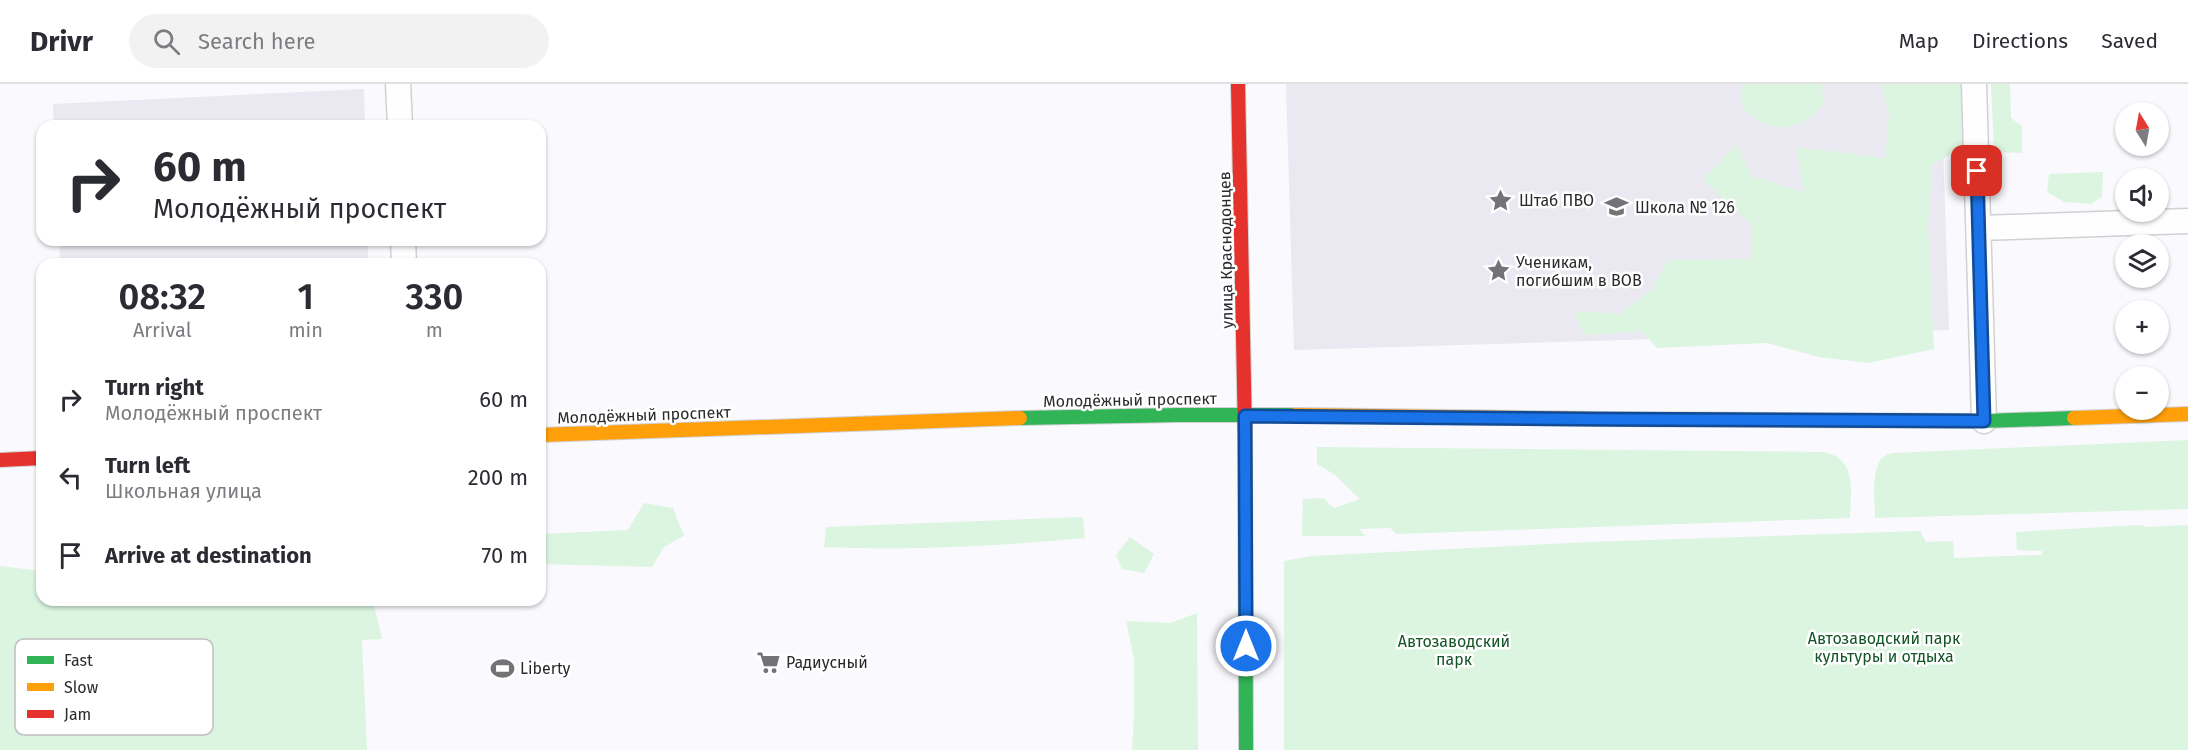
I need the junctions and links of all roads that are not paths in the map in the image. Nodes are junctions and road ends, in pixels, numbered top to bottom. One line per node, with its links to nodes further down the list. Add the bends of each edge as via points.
1 (398, 84): 4 (street)
2 (1238, 84): 8 (main road, улица Краснодонцев)
3 (1974, 84): 6 (street)
4 (400, 120)
5 (2188, 221): 6 (street)
6 (1979, 228): 9 (street)
7 (2188, 414): 9 (main road, Молодёжный проспект)
8 (1245, 416): 9 (main road, Молодёжный проспект); 10 (main road, Молодёжный проспект, via 997,419); 13 (main road, улица Краснодонцев)
9 (1984, 421)
10 (546, 435)
11 (36, 458): 12 (main road)
12 (0, 460)
13 (1246, 750)

